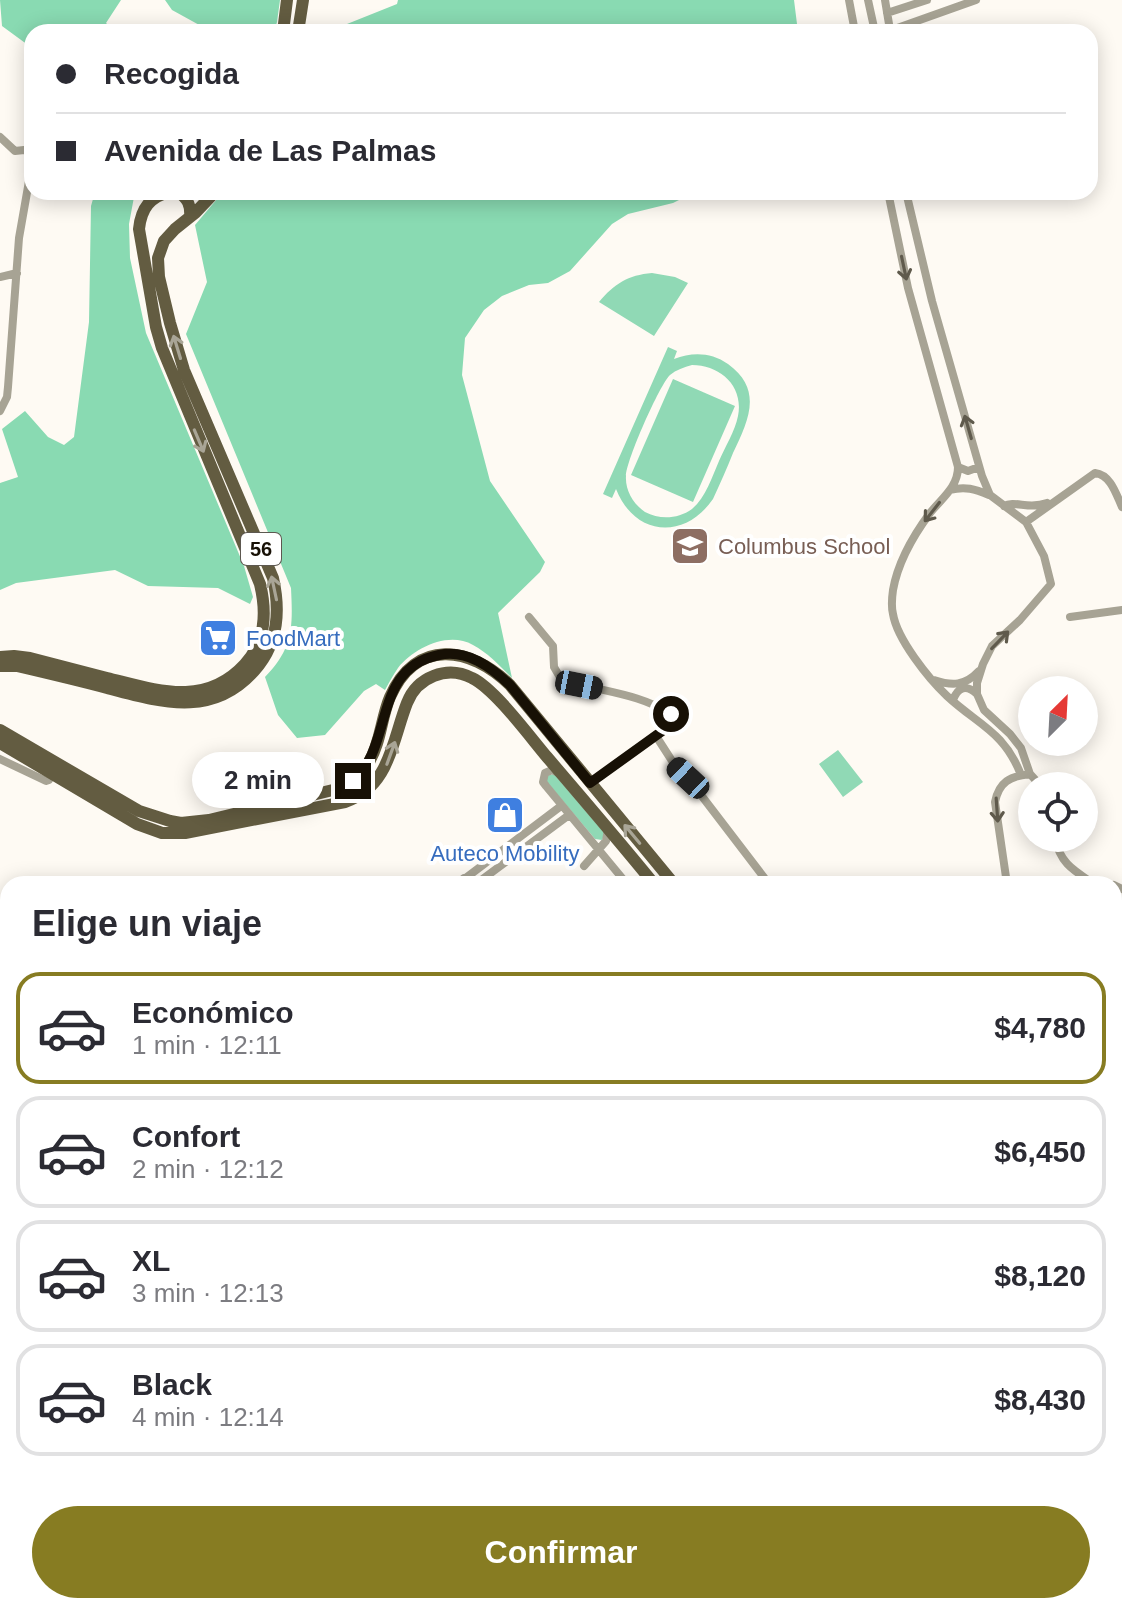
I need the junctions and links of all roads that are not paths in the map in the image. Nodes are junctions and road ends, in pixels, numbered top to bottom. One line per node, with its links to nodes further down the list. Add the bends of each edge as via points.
1 (287, 0): 9 (main road)
2 (303, 0): 10 (main road)
3 (849, 0): 11 (street)
4 (868, 0): 12 (street)
5 (885, 0): 8 (street)
6 (927, 0): 8 (street)
7 (972, 1): 14 (street)
8 (887, 13): 13 (street)
9 (284, 24)
10 (299, 24)
11 (854, 24)
12 (873, 24)
13 (888, 24)
14 (908, 24)
15 (0, 137): 16 (street, via 15,151)
16 (24, 150)
17 (26, 200): 26 (street)
18 (153, 200): 24 (main road, via 145,208)
19 (186, 200): 23 (main road)
20 (207, 200): 23 (main road)
21 (890, 200): 29 (street, one-way to 29, via 908,288)
22 (908, 200): 30 (street, one-way to 22)
23 (190, 217): 25 (main road)
24 (140, 235): 25 (main road, via 151,242); 40 (main road, 56, one-way to 40, via 166,361 260,584 265,608 260,639 234,675 195,692 160,691 30,658)
25 (164, 241): 42 (main road, 56, one-way to 25, via 187,704 235,688 269,649 278,620 273,578 184,370 158,267)
26 (17, 273): 27 (street); 28 (street, via 8,387)
27 (0, 277)
28 (1, 408)
29 (958, 467): 30 (street); 31 (street)
30 (979, 467): 32 (street)
31 (950, 490): 32 (street, via 973,488); 43 (street, one-way to 43, via 904,552 892,601 900,633)
32 (990, 495): 34 (street)
33 (1058, 498): 34 (street, via 1037,506); 35 (street, via 1097,473 1109,481); 36 (street)
34 (1004, 506): 36 (street)
35 (1122, 507)
36 (1026, 522): 41 (street, one-way to 36, via 992,646 1051,584)
37 (1122, 610): 39 (street)
38 (529, 617): 47 (street, via 553,646 561,679 631,695 671,714 672,724)
39 (1070, 617)
40 (0, 657)
41 (983, 664): 43 (street, via 960,684); 44 (street)
42 (0, 666)
43 (933, 680): 45 (street)
44 (977, 694): 45 (street, via 961,688); 51 (street, via 984,710 1021,748)
45 (953, 700): 50 (street, via 1003,742)
46 (0, 730): 55 (main road, via 153,817 181,823 209,820 353,781 373,755 402,676 425,658 445,654 479,661 498,673)
47 (656, 736): 55 (street); 68 (street)
48 (0, 743): 52 (main road)
49 (0, 759): 52 (street, via 46,781)
50 (1024, 772)
51 (1025, 772)
52 (52, 774): 54 (main road, one-way to 54, via 137,824 170,834 349,801 383,773 417,686 452,673 484,686)
53 (1018, 775): 69 (street, one-way to 69, via 1002,785 995,802)
54 (567, 779): 56 (street, via 552,770 543,777); 58 (main road)
55 (590, 783): 67 (main road, one-way to 55)
56 (561, 806): 57 (street); 63 (street)
57 (569, 815): 60 (street); 64 (street)
58 (608, 829): 59 (main road); 60 (street)
59 (623, 846): 60 (street); 66 (main road)
60 (600, 852): 62 (street); 65 (street)
61 (1058, 852): 70 (street)
62 (585, 868)
63 (468, 876)
64 (487, 876)
65 (620, 876)
66 (647, 876)
67 (667, 876)
68 (763, 876)
69 (1006, 876)
70 (1083, 876)

